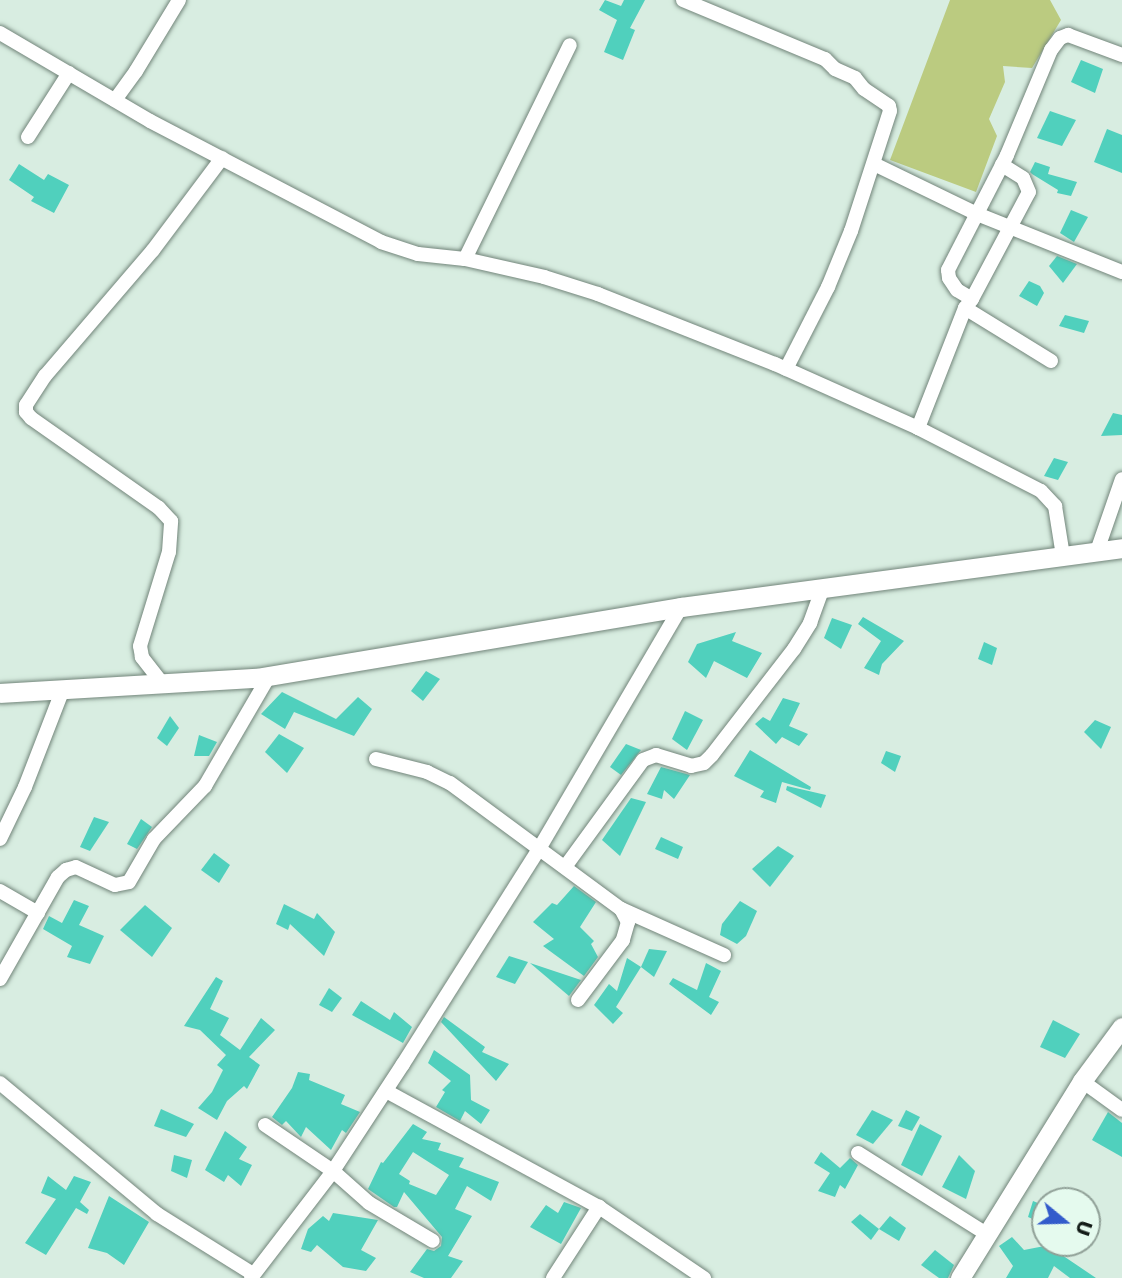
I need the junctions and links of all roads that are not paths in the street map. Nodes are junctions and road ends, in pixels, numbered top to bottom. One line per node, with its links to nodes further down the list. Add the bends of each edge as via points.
1 (179, 0): 7 (street)
2 (683, 0): 10 (street, via 825,59 889,106)
3 (0, 34): 6 (street)
4 (570, 45): 14 (street)
5 (1122, 55): 11 (street, via 1077,37 1060,38)
6 (69, 73): 7 (street); 8 (street)
7 (114, 100): 9 (street)
8 (28, 137)
9 (222, 158): 14 (street, via 401,250); 27 (street, via 26,405 31,418 171,521 169,552 140,646 142,657)
10 (874, 164): 12 (street); 18 (street, via 828,287)
11 (1002, 165): 12 (street); 13 (street, via 1023,178 1029,188)
12 (977, 214): 13 (street); 16 (street, via 948,270)
13 (1010, 227): 15 (street); 16 (street)
14 (465, 259): 18 (street, via 597,295)
15 (1122, 272)
16 (968, 303): 17 (street); 19 (street)
17 (1051, 361)
18 (786, 369): 19 (street)
19 (918, 428): 23 (street, via 1041,491 1055,506)
20 (1122, 479): 22 (street)
21 (1122, 548): 22 (main road)
22 (1097, 551): 23 (main road)
23 (1063, 556): 24 (main road)
24 (823, 588): 25 (main road); 33 (street, via 794,649 712,755 691,766 656,755 643,760)
25 (681, 607): 26 (main road); 32 (street)
26 (270, 676): 27 (main road); 36 (street, via 205,786 154,839 129,882 115,885 71,866 58,877)
27 (162, 683): 28 (main road)
28 (63, 689): 29 (main road); 31 (street)
29 (0, 693)
30 (376, 759): 32 (street, via 450,783)
31 (0, 839)
32 (540, 849): 33 (street); 43 (street)
33 (565, 867): 35 (street)
34 (0, 891): 36 (street)
35 (621, 909): 37 (street); 39 (street, via 628,922 623,940)
36 (38, 913): 38 (street)
37 (724, 955)
38 (0, 979)
39 (578, 1000)
40 (1122, 1027): 41 (main road)
41 (1082, 1081): 44 (street); 49 (main road)
42 (0, 1083): 51 (street, via 146,1206)
43 (386, 1091): 47 (street); 48 (street)
44 (1122, 1110)
45 (265, 1125): 47 (street)
46 (858, 1153): 49 (street)
47 (333, 1171): 50 (street, via 369,1202); 51 (street)
48 (599, 1207): 52 (street); 53 (street)
49 (988, 1236): 54 (main road)
50 (433, 1241)
51 (252, 1276)
52 (553, 1278)
53 (704, 1278)
54 (960, 1278)

